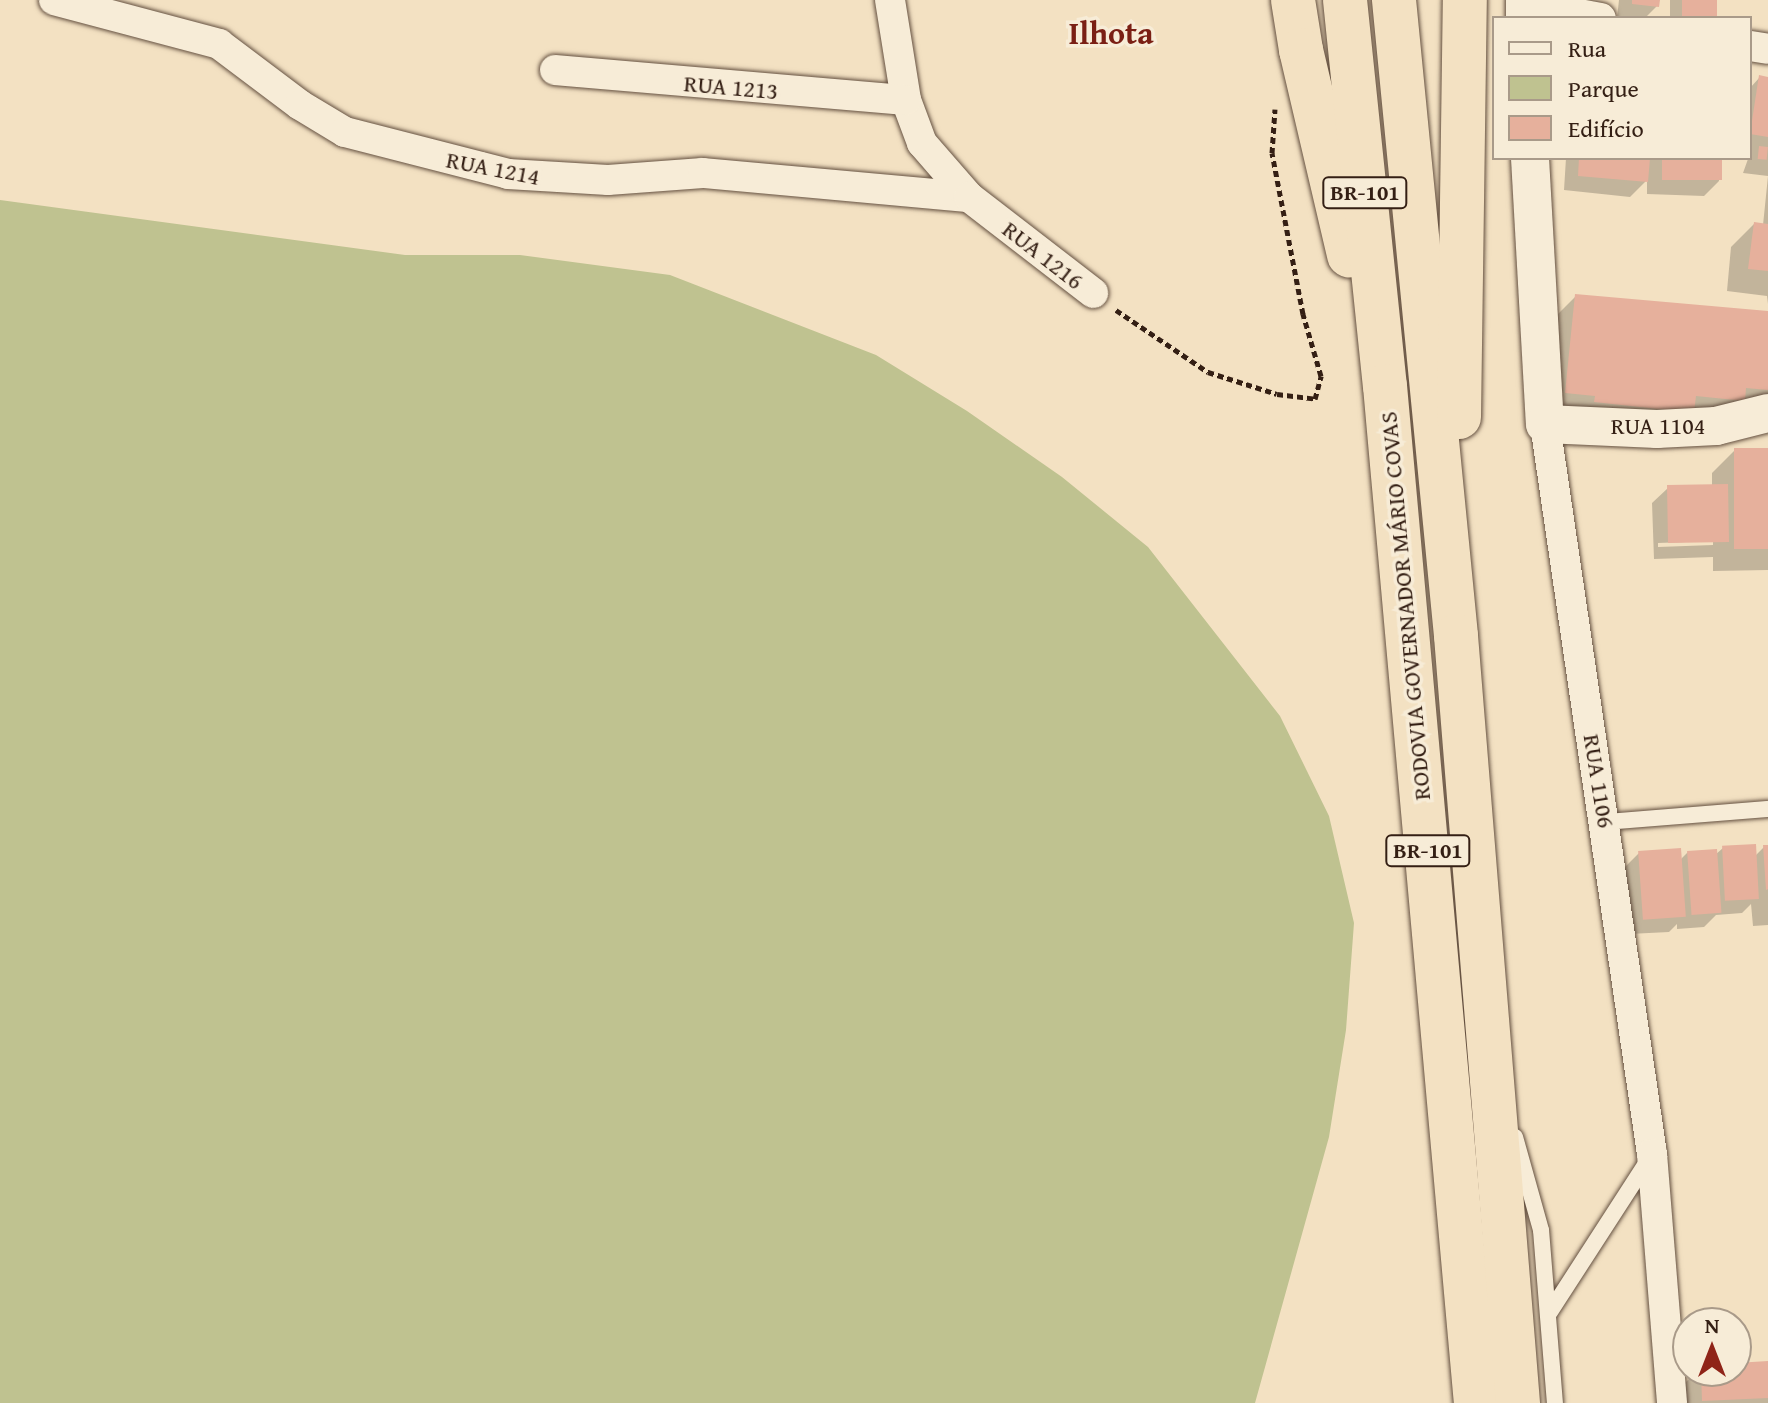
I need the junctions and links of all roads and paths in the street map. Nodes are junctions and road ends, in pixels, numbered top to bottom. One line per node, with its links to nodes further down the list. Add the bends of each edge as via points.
1 (54, 0): 13 (street, RUA 1214, via 219,44 345,132 508,174 608,180 703,173)
2 (890, 0): 10 (street, RUA 1216)
3 (1293, 0): 15 (highway, via 1345,244)
4 (1345, 0): 15 (highway, RODOVIA GOVERNADOR MÁRIO COVAS / BR-101)
5 (1394, 0): 18 (highway, RODOVIA GOVERNADOR MÁRIO COVAS / BR-101)
6 (1465, 0): 18 (highway)
7 (1525, 7): 8 (street)
8 (1587, 16)
9 (555, 70): 10 (street, RUA 1213)
10 (906, 100): 13 (street, RUA 1216, via 922,143)
11 (1275, 107): 14 (path, RUA 1216, via 1272,153 1303,314 1321,376 1315,399 1277,394 1208,372)
12 (1530, 160): 17 (street, RUA 1106)
13 (969, 197): 14 (street, RUA 1216)
14 (1093, 293)
15 (1385, 386): 24 (highway, RODOVIA GOVERNADOR MÁRIO COVAS / BR-101, via 1469,1315)
16 (1768, 413): 17 (street, RUA 1104, via 1687,428)
17 (1545, 424): 20 (street, RUA 1106)
18 (1456, 636): 21 (highway, RODOVIA GOVERNADOR MÁRIO COVAS / BR-101)
19 (1768, 809): 20 (lane)
20 (1606, 822): 22 (street, RUA 1106)
21 (1490, 1048): 23 (lane, via 1541,1230); 25 (highway, RODOVIA GOVERNADOR MÁRIO COVAS / BR-101)
22 (1652, 1154): 23 (lane); 27 (street, RUA 1106)
23 (1550, 1312): 26 (lane)
24 (1466, 1396)
25 (1518, 1403)
26 (1555, 1403)
27 (1672, 1403)

